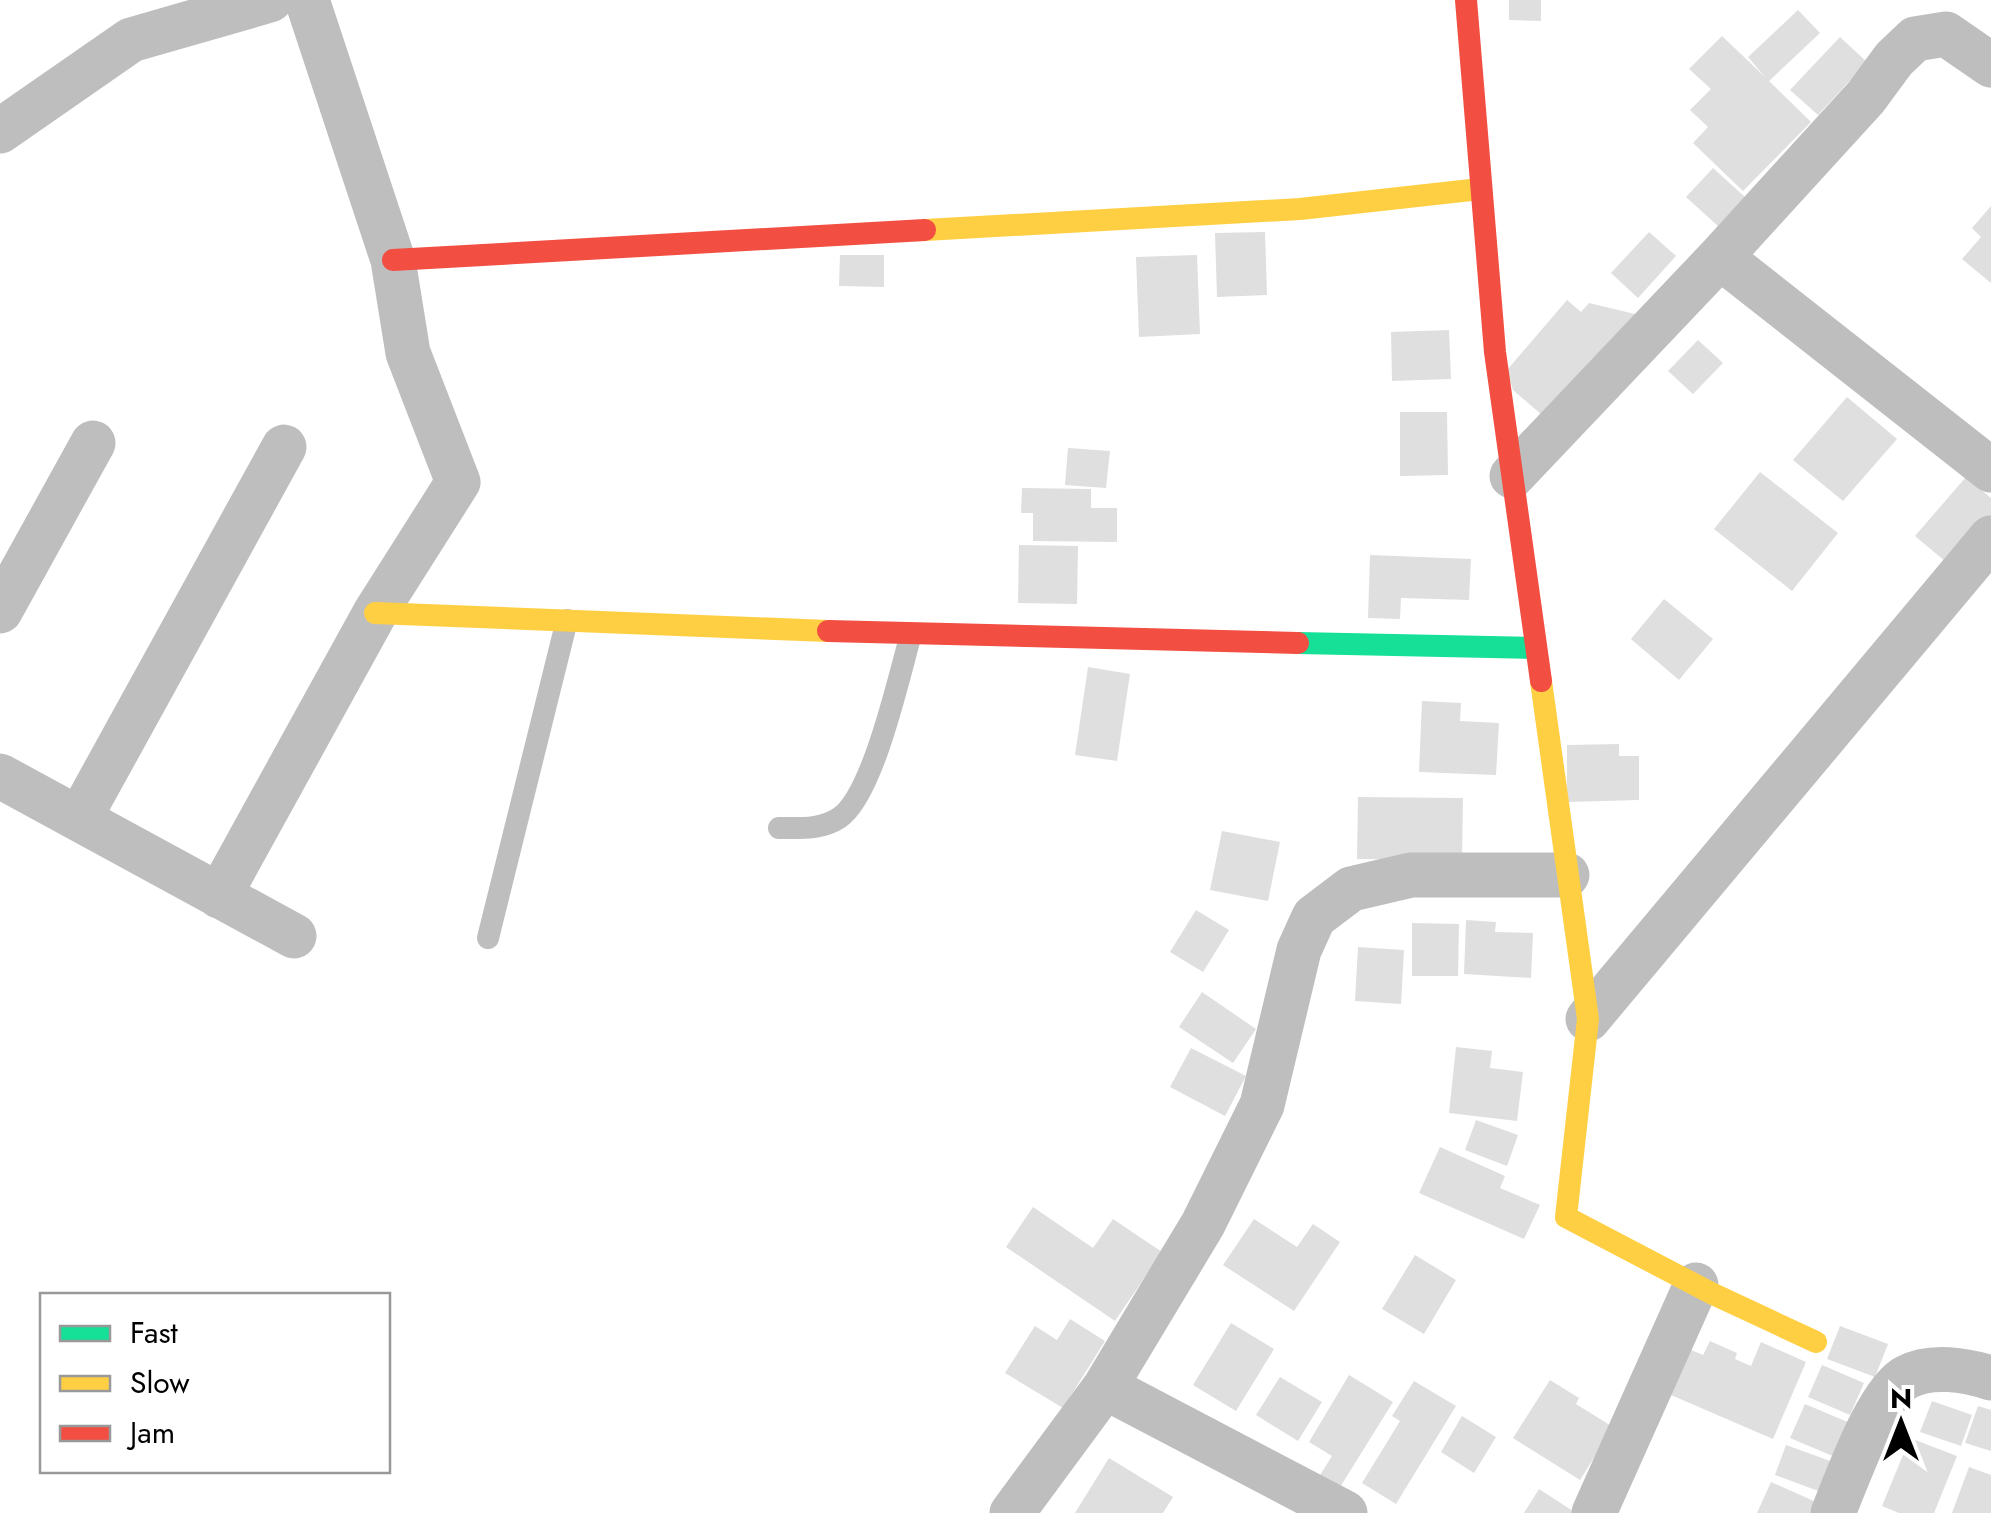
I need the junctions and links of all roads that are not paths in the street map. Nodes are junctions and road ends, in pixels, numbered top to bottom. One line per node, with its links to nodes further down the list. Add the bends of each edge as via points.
1 (270, 0): 5 (street, via 131,40)
2 (307, 0): 8 (street)
3 (1466, 0): 6 (street)
4 (1991, 65): 7 (street, via 1946,34 1915,40)
5 (0, 131)
6 (1480, 189): 8 (street, via 1300,208); 12 (street)
7 (1720, 257): 11 (street); 12 (street)
8 (393, 260): 15 (street, via 408,353 458,482)
9 (93, 443): 14 (street)
10 (284, 447): 20 (street)
11 (1991, 470)
12 (1512, 476): 18 (street)
13 (1991, 538): 26 (street)
14 (4, 592)
15 (374, 613): 16 (street); 23 (street)
16 (566, 620): 17 (street); 25 (lane)
17 (911, 634): 18 (street); 21 (lane, via 882,738 856,800 828,824)
18 (1536, 648): 22 (street)
19 (0, 776): 20 (street)
20 (79, 819): 23 (street)
21 (779, 828)
22 (1568, 875): 26 (street); 30 (street, via 1411,875 1351,889 1314,916 1299,950 1262,1105 1204,1224)
23 (220, 896): 24 (street)
24 (294, 936)
25 (488, 938)
26 (1588, 1018): 27 (street, via 1566,1217)
27 (1696, 1285): 28 (street); 33 (street)
28 (1816, 1342)
29 (1991, 1378): 34 (street, via 1948,1370 1904,1377 1885,1398)
30 (1104, 1387): 31 (street); 32 (street)
31 (1012, 1513)
32 (1345, 1513)
33 (1594, 1513)
34 (1833, 1513)

